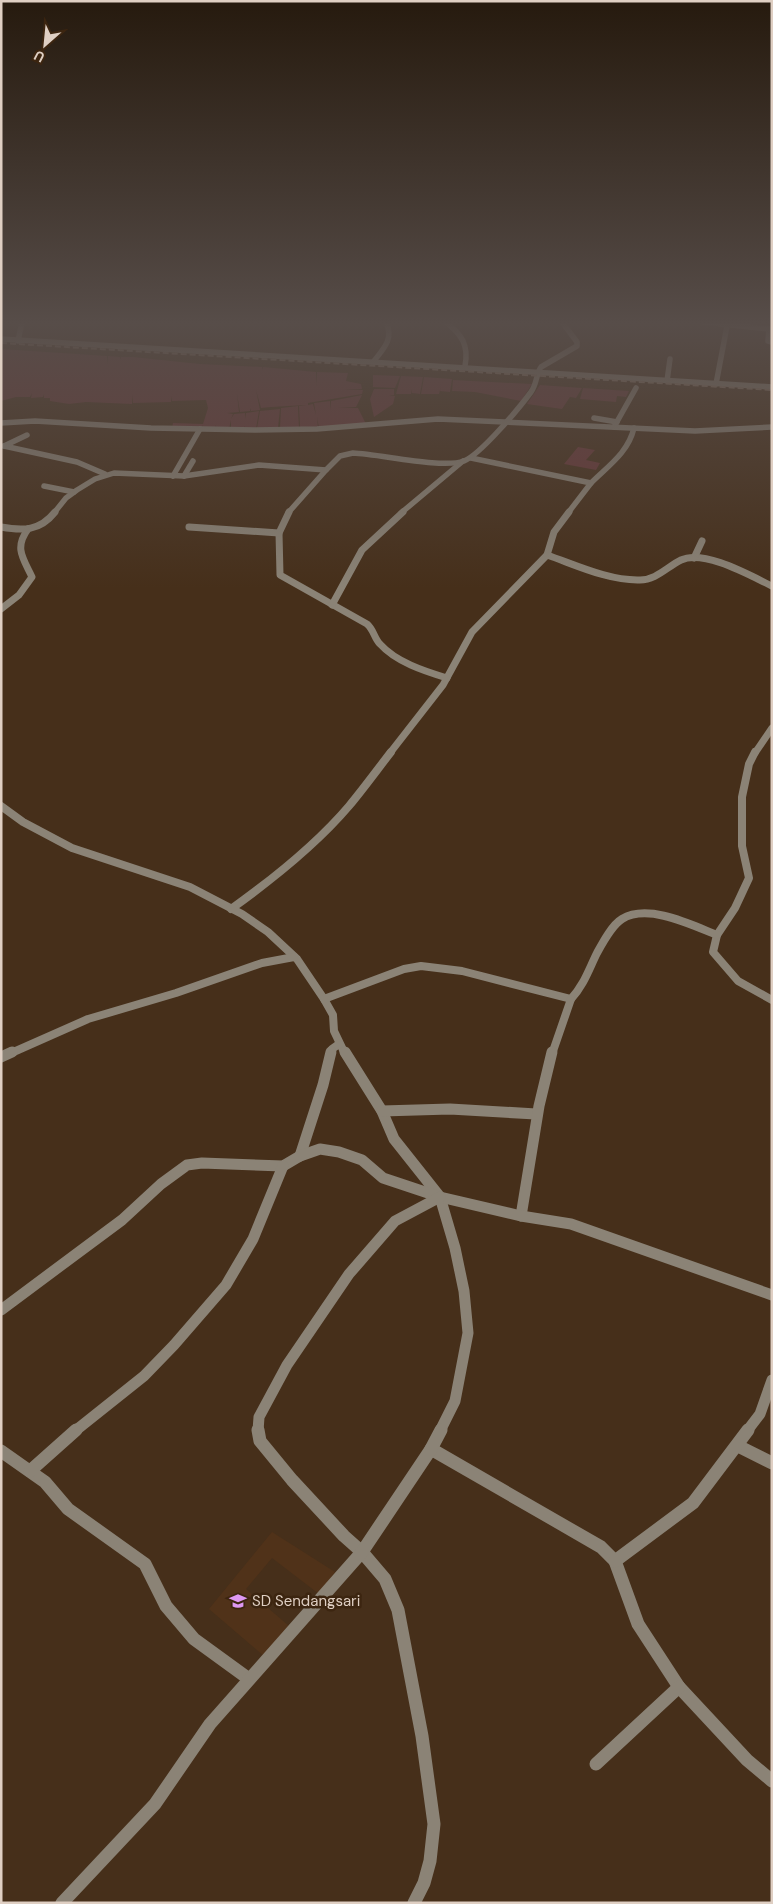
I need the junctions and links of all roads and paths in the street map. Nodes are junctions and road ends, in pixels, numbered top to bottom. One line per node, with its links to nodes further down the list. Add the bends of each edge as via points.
1 (517, 411): 5 (street)
2 (623, 411): 6 (street)
3 (594, 418): 6 (street)
4 (1, 423): 9 (street, via 35,421)
5 (504, 423): 6 (street); 9 (street, via 438,419 317,430); 12 (street)
6 (616, 424): 8 (street)
7 (772, 427): 8 (street, via 706,431)
8 (634, 429): 19 (street, via 623,455)
9 (200, 430): 17 (street)
10 (27, 435): 11 (street)
11 (3, 446): 16 (street, via 76,462)
12 (471, 458): 14 (street); 19 (street)
13 (193, 460): 18 (street)
14 (464, 461): 15 (street, via 346,454); 30 (street, via 420,496 362,550)
15 (326, 470): 18 (street, via 259,465); 25 (street, via 286,515)
16 (105, 474): 17 (street); 21 (street)
17 (173, 476): 18 (street)
18 (184, 476)
19 (591, 483): 27 (street, via 554,532)
20 (44, 486): 21 (street)
21 (74, 492): 24 (street, via 45,522)
22 (1, 527): 24 (street)
23 (189, 528): 25 (street)
24 (28, 529): 31 (street, via 18,548 31,582)
25 (279, 533): 30 (street, via 280,575)
26 (702, 542): 28 (street)
27 (547, 554): 28 (street, via 620,578 640,581 687,558); 32 (street, via 472,632)
28 (694, 558): 29 (street, via 734,569)
29 (772, 586)
30 (332, 605): 32 (street, via 369,626 379,643 398,660)
31 (1, 609)
32 (447, 678): 35 (street, via 348,807 307,849)
33 (772, 728): 36 (street, via 749,764 742,796 742,846 749,878)
34 (1, 806): 35 (street, via 23,822 72,848 190,887)
35 (231, 909): 37 (street, via 268,932)
36 (717, 935): 39 (street, via 659,914 638,914 621,919 598,951 584,983); 40 (street, via 713,952 732,977)
37 (294, 957): 38 (street); 42 (street, via 262,964 88,1019)
38 (324, 999): 39 (street, via 404,969 421,966 462,971); 41 (street, via 333,1015)
39 (571, 999): 44 (street, via 558,1030)
40 (772, 1000)
41 (339, 1044): 43 (street); 45 (street, via 330,1054)
42 (1, 1057)
43 (382, 1111): 44 (street, via 450,1109); 47 (street, via 394,1138)
44 (536, 1114): 48 (street)
45 (300, 1156): 46 (street); 47 (street, via 320,1149 339,1152 362,1160 383,1178)
46 (283, 1166): 50 (street, via 187,1165 122,1220); 56 (street, via 252,1239 226,1285 144,1376)
47 (440, 1197): 48 (street); 53 (street, via 464,1291 468,1333 455,1401); 57 (street, via 396,1221 349,1274 287,1365 259,1417 260,1441 292,1480)
48 (521, 1216): 49 (street, via 571,1224)
49 (772, 1295)
50 (1, 1310)
51 (772, 1380): 52 (street, via 760,1414)
52 (738, 1446): 55 (street); 58 (street, via 693,1503)
53 (431, 1449): 57 (street); 58 (street, via 601,1547)
54 (1, 1451): 56 (street)
55 (772, 1463)
56 (30, 1471): 59 (street, via 45,1482 68,1509 145,1564 166,1606 194,1639)
57 (362, 1552): 59 (street); 64 (street, via 386,1579 398,1610 422,1736 434,1824 430,1861)
58 (614, 1561): 60 (street, via 638,1624)
59 (249, 1679): 63 (street, via 210,1724 155,1804)
60 (679, 1687): 61 (street); 62 (street, via 747,1760)
61 (596, 1764)
62 (772, 1781)
63 (62, 1903)
64 (414, 1903)

